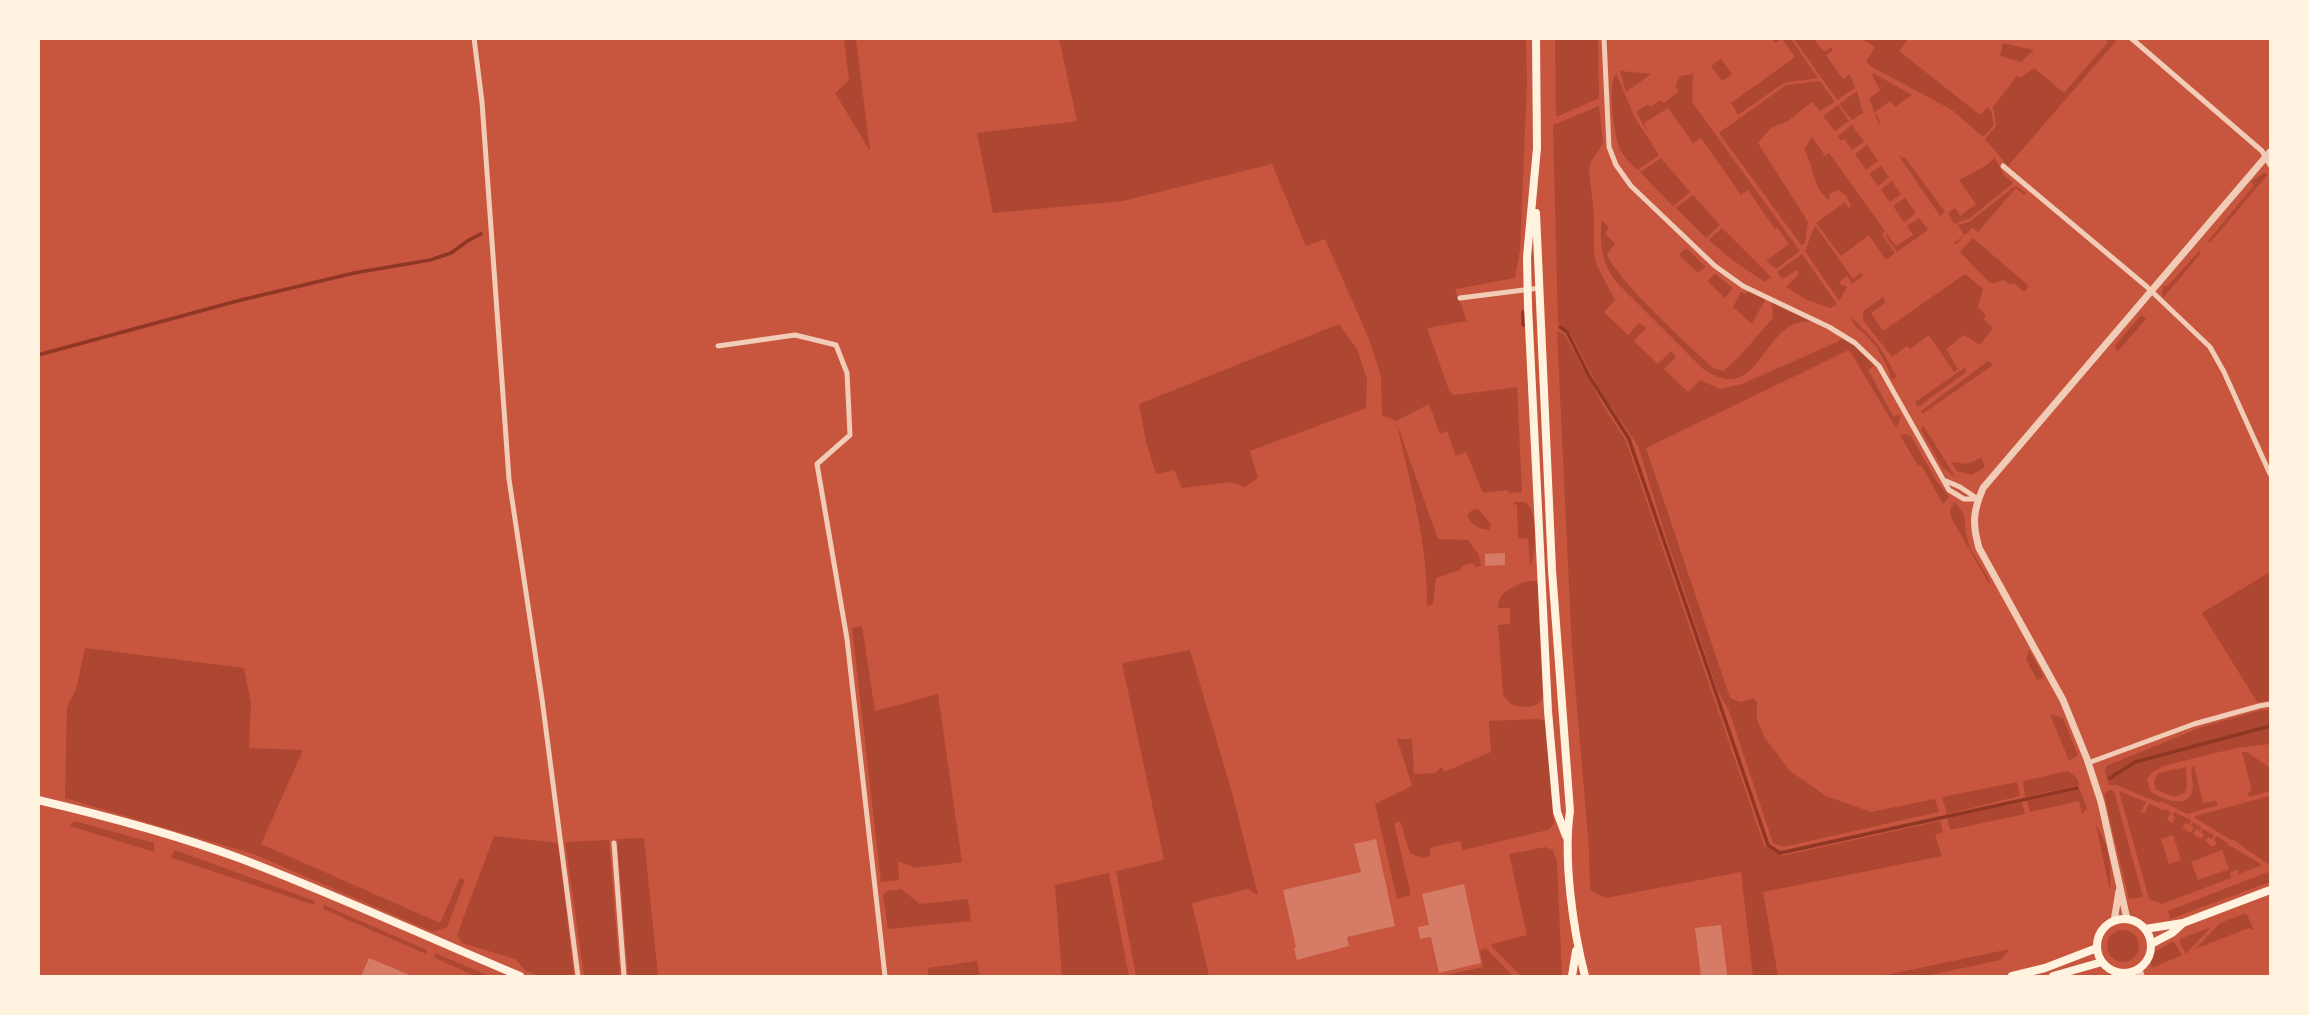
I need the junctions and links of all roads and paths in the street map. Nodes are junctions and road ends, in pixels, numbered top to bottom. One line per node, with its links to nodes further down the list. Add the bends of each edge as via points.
1 (474, 38): 34 (street, via 509,479)
2 (1536, 38): 8 (main road)
3 (1604, 38): 15 (street, via 1609,147 1631,186 1715,266 1743,286 1829,327 1868,354 1946,481)
4 (2131, 38): 5 (street)
5 (2268, 155): 6 (street); 11 (street)
6 (2270, 165)
7 (2003, 166): 11 (street)
8 (1534, 193): 9 (main road); 10 (main road)
9 (1540, 288): 10 (street); 19 (main road, via 1570,811)
10 (1528, 289): 12 (street); 19 (main road, via 1548,711 1557,813)
11 (2151, 293): 14 (street, via 2218,357); 15 (street, via 1983,488)
12 (1460, 298)
13 (718, 346): 36 (street, via 795,335 836,345 847,373 849,435 817,464 847,639)
14 (2270, 474)
15 (1979, 499): 17 (street, via 1974,529 1979,548 2063,700)
16 (2270, 705): 17 (street, via 2194,724)
17 (2088, 763): 21 (street)
18 (38, 800): 33 (main road, via 237,857)
19 (1566, 836): 28 (main road)
20 (614, 843): 35 (street)
21 (2119, 890): 23 (street); 24 (street)
22 (2270, 890): 25 (main road)
23 (2127, 919): 24 (main road); 26 (main road)
24 (2114, 921): 29 (main road, via 2101,932)
25 (2183, 923): 26 (main road); 27 (main road)
26 (2145, 929): 27 (main road)
27 (2151, 944): 31 (main road)
28 (1576, 945): 37 (main road); 38 (main road)
29 (2097, 947): 30 (main road); 39 (main road)
30 (2102, 962): 32 (main road); 40 (main road)
31 (2140, 973): 32 (main road)
32 (2128, 975)
33 (520, 976)
34 (578, 976)
35 (624, 976)
36 (886, 976)
37 (1572, 976)
38 (1585, 976)
39 (2012, 976)
40 (2053, 976)

